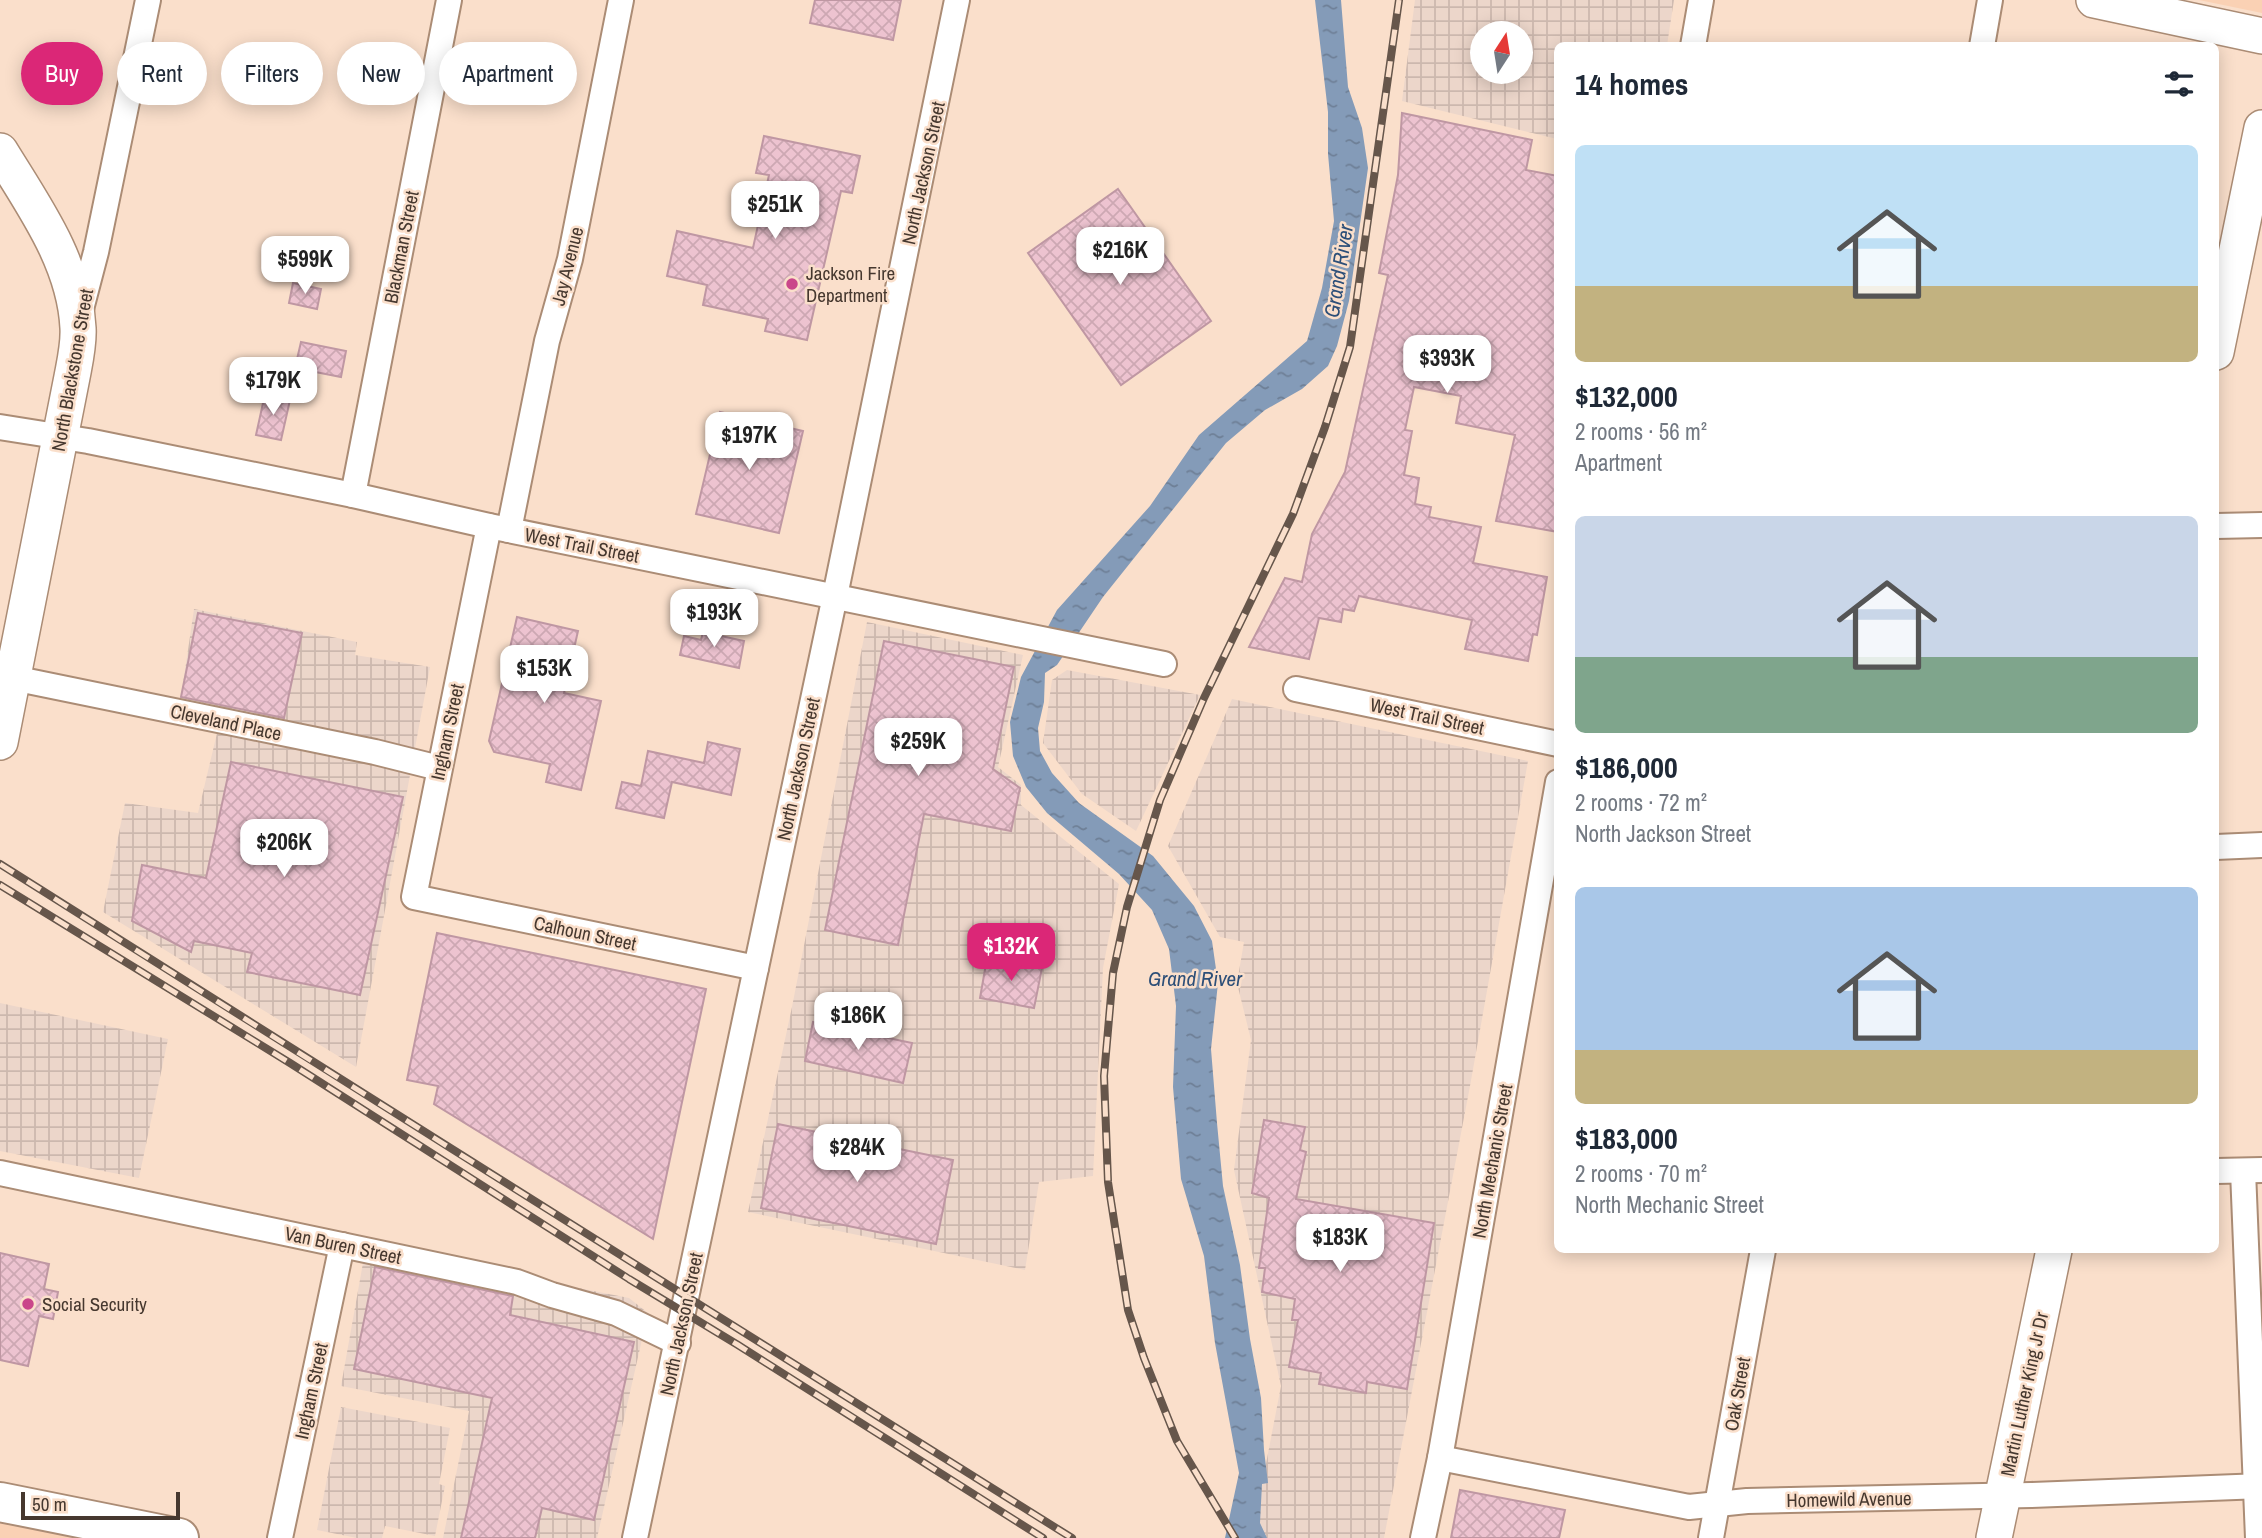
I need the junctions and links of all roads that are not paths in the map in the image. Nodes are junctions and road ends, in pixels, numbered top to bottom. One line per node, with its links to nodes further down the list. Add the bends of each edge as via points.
1 (148, 0): 13 (street, North Blackstone Street)
2 (449, 0): 17 (street, Blackman Street)
3 (621, 0): 20 (street, Jay Avenue, via 570,260)
4 (957, 0): 21 (street, North Jackson Street)
5 (1701, 0): 9 (street)
6 (1990, 0): 10 (street)
7 (2094, 0): 8 (street)
8 (2262, 36)
9 (1694, 42)
10 (1983, 42)
11 (2262, 128): 14 (street)
12 (0, 151): 13 (street, via 57,250 71,286)
13 (78, 324): 16 (street, North Blackstone Street)
14 (2219, 337)
15 (0, 426): 16 (street, West Trail Street)
16 (60, 437): 17 (street, West Trail Street); 23 (street, North Blackstone Street)
17 (353, 495): 20 (street, West Trail Street)
18 (2262, 525): 19 (street)
19 (2219, 526)
20 (499, 528): 21 (street, West Trail Street); 27 (street, Ingham Street)
21 (835, 596): 22 (street, West Trail Street); 32 (street, North Jackson Street)
22 (1164, 664)
23 (13, 678): 25 (street, North Blackstone Street); 27 (street, Cleveland Place)
24 (1296, 689): 26 (street, West Trail Street)
25 (0, 742)
26 (1554, 743)
27 (439, 768): 31 (street, Ingham Street)
28 (1554, 805): 40 (street, North Mechanic Street)
29 (2262, 845): 30 (street)
30 (2219, 847)
31 (414, 897): 32 (street, Calhoun Street)
32 (756, 968): 39 (street, North Jackson Street)
33 (2253, 1170): 34 (street); 41 (street)
34 (2219, 1171)
35 (0, 1173): 36 (street, Van Buren Street)
36 (342, 1245): 39 (street, Van Buren Street, via 517,1282 616,1313); 46 (street, Ingham Street)
37 (1762, 1253): 44 (street, Oak Street)
38 (2053, 1253): 42 (street, Martin Luther King Jr Dr)
39 (678, 1343): 47 (street, North Jackson Street)
40 (1440, 1458): 44 (street, Homewild Avenue, via 1689,1507); 48 (street, North Mechanic Street)
41 (2259, 1486): 42 (street, Homewild Avenue); 51 (street)
42 (2003, 1496): 44 (street, Homewild Avenue); 50 (street, Martin Luther King Jr Dr)
43 (0, 1502): 45 (main road)
44 (1717, 1505): 49 (street, Oak Street)
45 (179, 1538)
46 (279, 1538)
47 (635, 1538)
48 (1423, 1538)
49 (1711, 1538)
50 (1994, 1538)
51 (2258, 1538)

